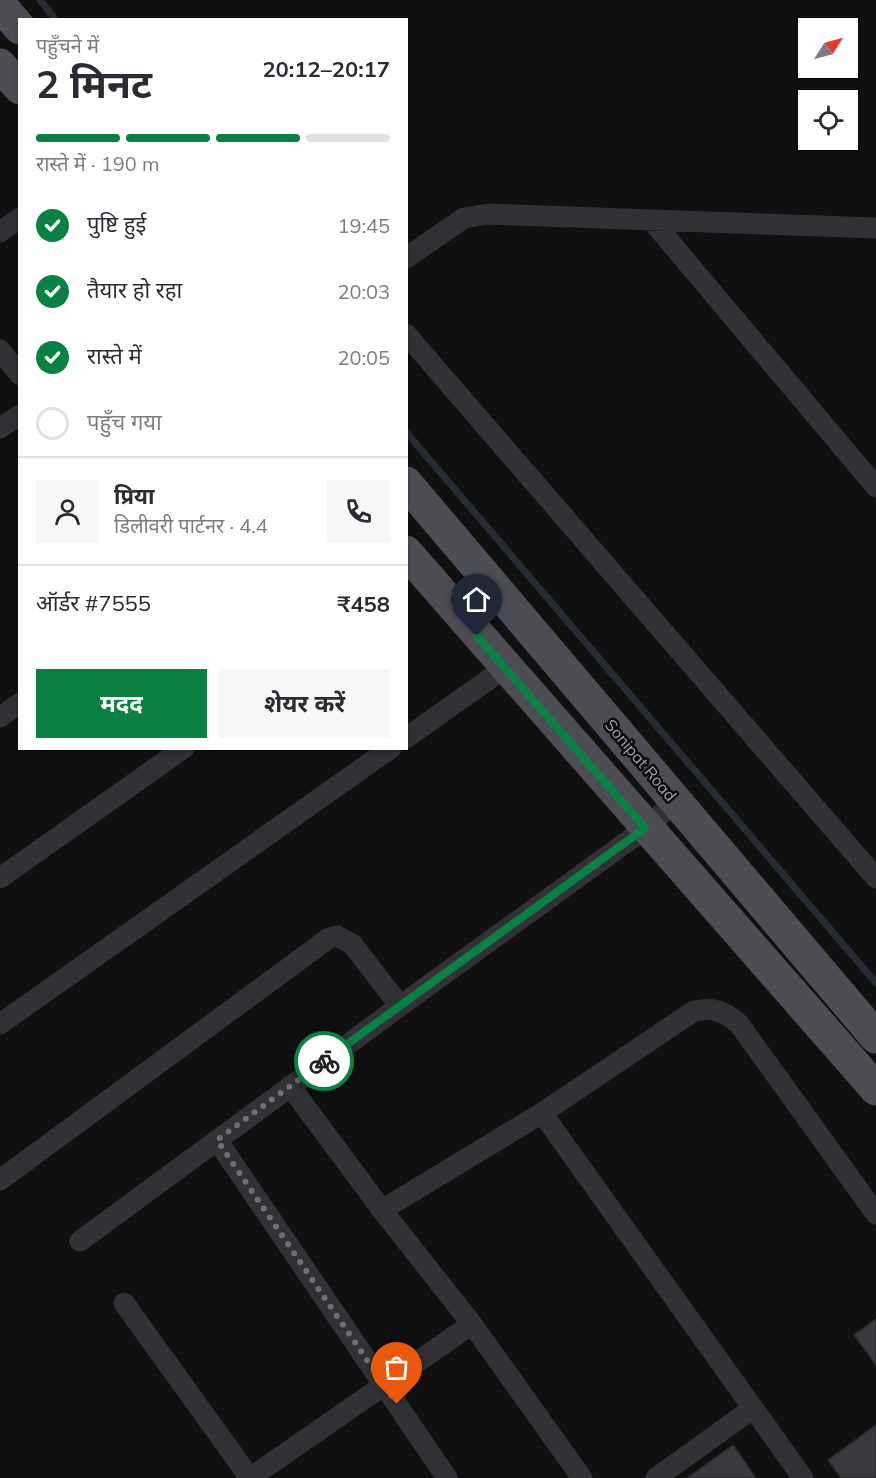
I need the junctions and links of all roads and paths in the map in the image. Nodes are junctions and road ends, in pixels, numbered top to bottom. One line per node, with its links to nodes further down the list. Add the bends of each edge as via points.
1 (0, 5): 2 (main road)
2 (18, 26)
3 (0, 65): 4 (main road)
4 (18, 86)
5 (18, 219): 8 (street)
6 (653, 222): 7 (street); 9 (street, via 488,214 464,218); 16 (street)
7 (876, 228)
8 (0, 232)
9 (408, 257)
10 (408, 336): 27 (street)
11 (0, 350): 12 (street)
12 (18, 372)
13 (18, 416): 14 (street)
14 (0, 429)
15 (408, 485): 24 (main road, Sonipat Road)
16 (876, 487)
17 (411, 568): 18 (main road)
18 (505, 668): 21 (street); 25 (main road)
19 (18, 704): 20 (street)
20 (0, 717)
21 (408, 737)
22 (181, 750): 26 (street)
23 (388, 750): 29 (street)
24 (676, 801): 25 (street); 30 (main road, Sonipat Road)
25 (645, 828): 28 (street); 32 (main road)
26 (0, 878)
27 (876, 878)
28 (400, 1006): 31 (street); 35 (street, via 352,944 338,936 329,938)
29 (0, 1024)
30 (876, 1037)
31 (290, 1086): 34 (street); 36 (street)
32 (876, 1089)
33 (542, 1113): 36 (street); 37 (street, via 694,1011 711,1007 727,1013 739,1024); 42 (street)
34 (217, 1140): 38 (street); 41 (street)
35 (0, 1180)
36 (382, 1210): 40 (street)
37 (876, 1214)
38 (80, 1240)
39 (124, 1303): 41 (street, via 250,1478)
40 (472, 1324): 41 (street); 44 (street)
41 (384, 1385): 43 (street)
42 (752, 1409): 45 (street); 46 (street)
43 (447, 1478)
44 (582, 1478)
45 (656, 1478)
46 (803, 1478)

